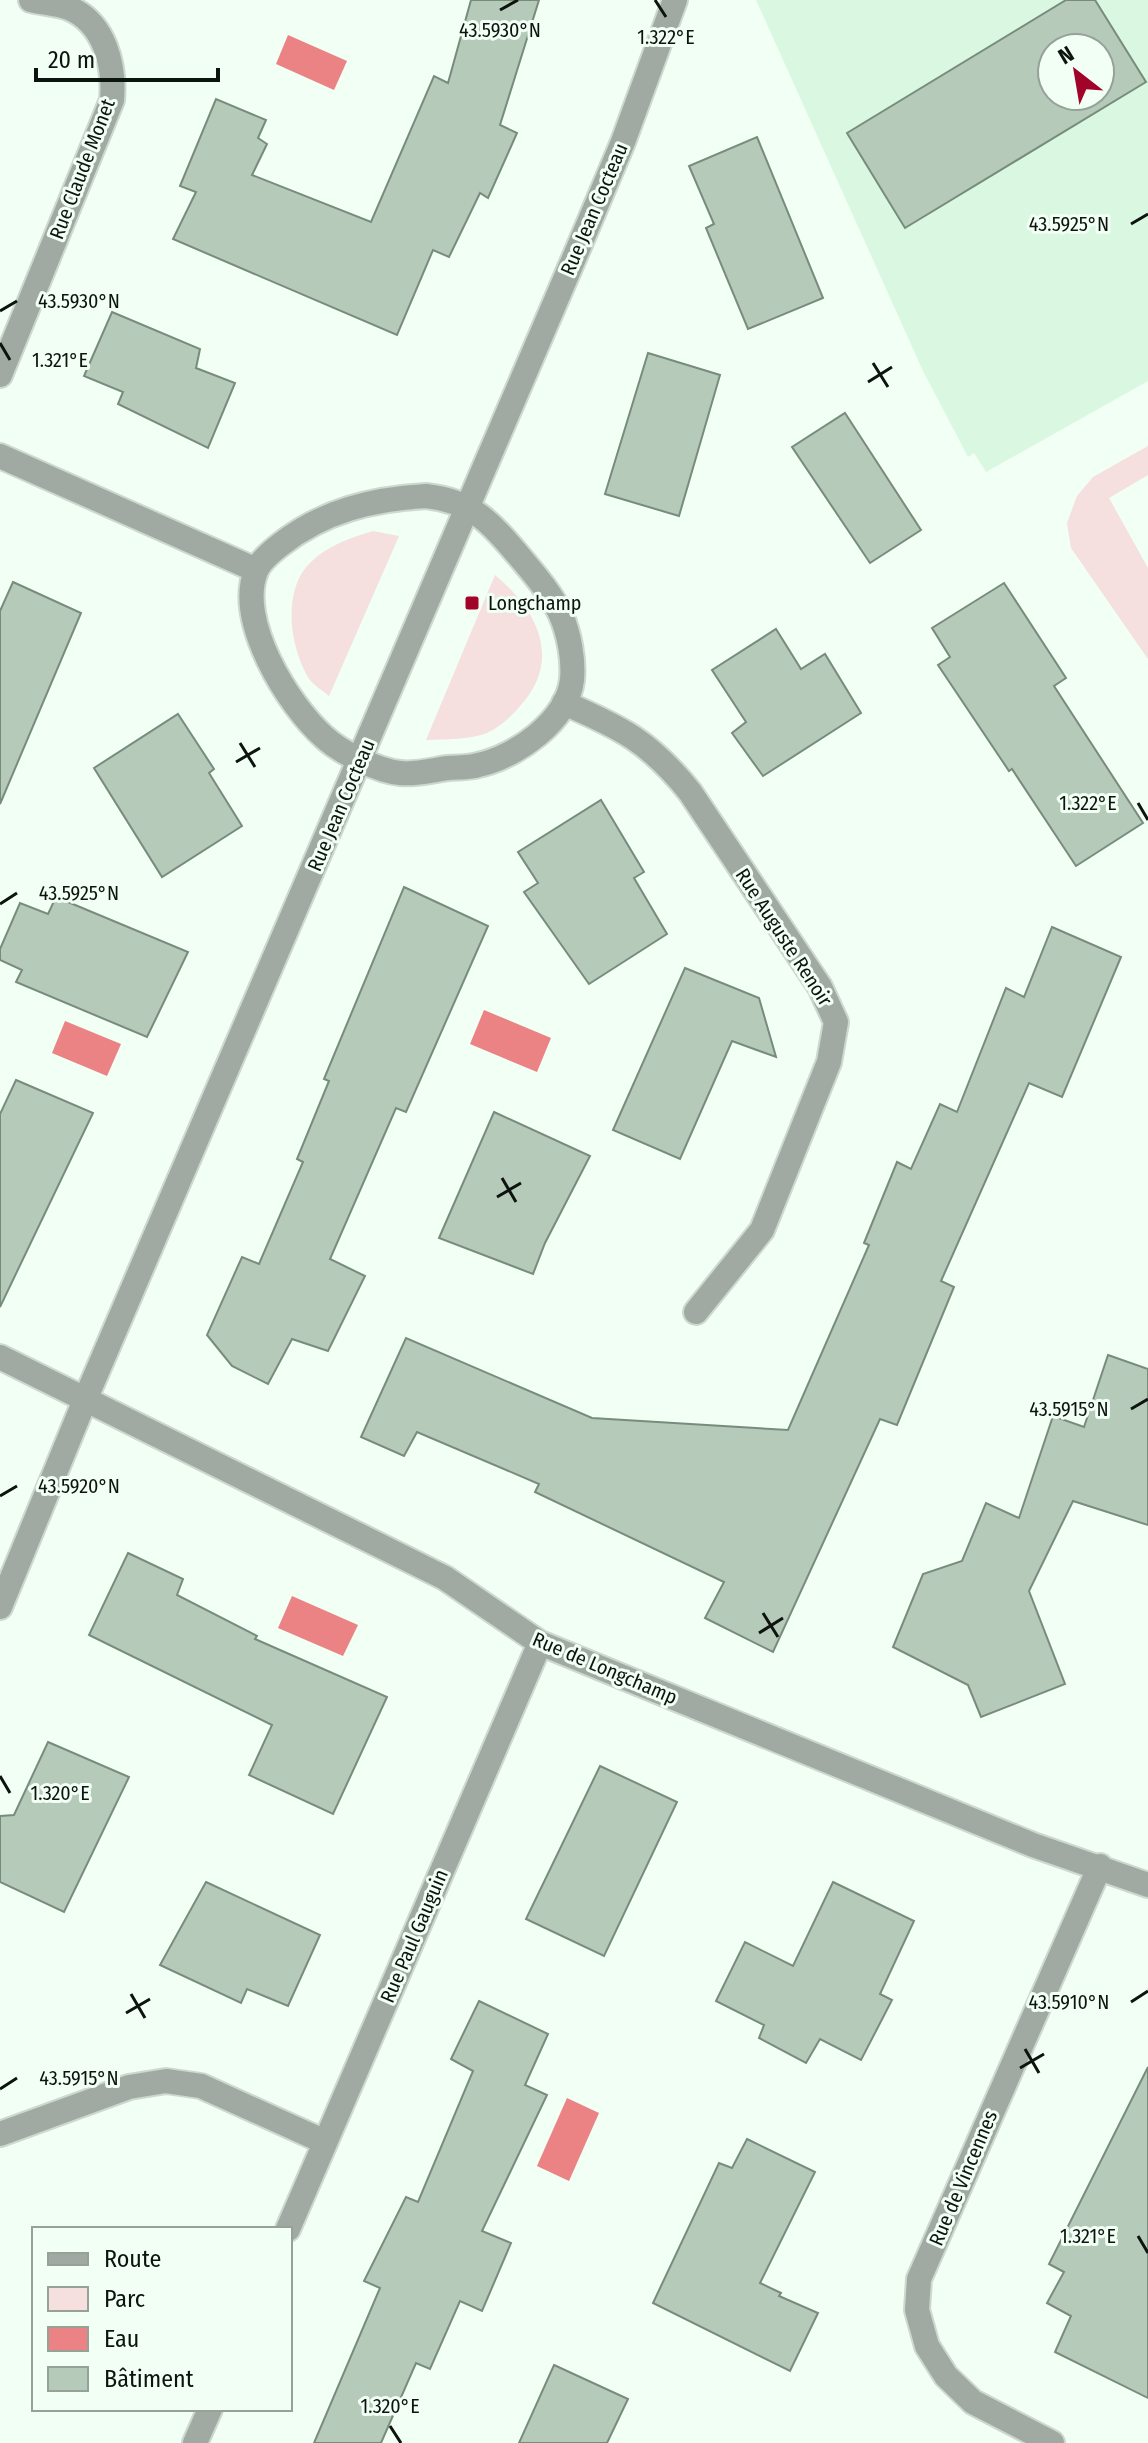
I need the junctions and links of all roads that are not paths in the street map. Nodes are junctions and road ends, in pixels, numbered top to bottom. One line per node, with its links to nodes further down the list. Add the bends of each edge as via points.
1 (31, 0): 3 (street, Rue Claude Monet, via 70,8 96,31 111,63 113,90)
2 (675, 0): 5 (street, Rue Jean Cocteau, via 623,142)
3 (0, 375)
4 (0, 456): 6 (street)
5 (467, 505): 6 (street, via 446,498 404,497 332,513 288,538); 7 (street, via 500,533 559,611 571,655 572,681); 8 (street, Rue Jean Cocteau)
6 (256, 570): 8 (street, via 252,605 280,682 324,737)
7 (564, 703): 8 (street, via 536,736 478,766 399,773); 9 (street, Rue Auguste Renoir, via 632,735 670,767 820,987 836,1022 829,1062 762,1230)
8 (360, 759): 11 (street, Rue Jean Cocteau)
9 (696, 1312)
10 (0, 1357): 11 (street, Rue de Longchamp)
11 (85, 1400): 12 (street, Rue Jean Cocteau); 13 (street, Rue de Longchamp, via 445,1578)
12 (0, 1607)
13 (540, 1643): 14 (street, Rue de Longchamp, via 1033,1845); 17 (street, Rue Paul Gauguin)
14 (1100, 1866): 15 (street, Rue de Longchamp); 21 (street, Rue de Vincennes, via 919,2279 917,2310 927,2346 946,2376 973,2402)
15 (1148, 1885)
16 (0, 2134): 17 (street, via 129,2087 166,2081 201,2086)
17 (325, 2142): 18 (street, Rue Paul Gauguin)
18 (289, 2227)
19 (209, 2411): 20 (street)
20 (195, 2443)
21 (1052, 2443)

